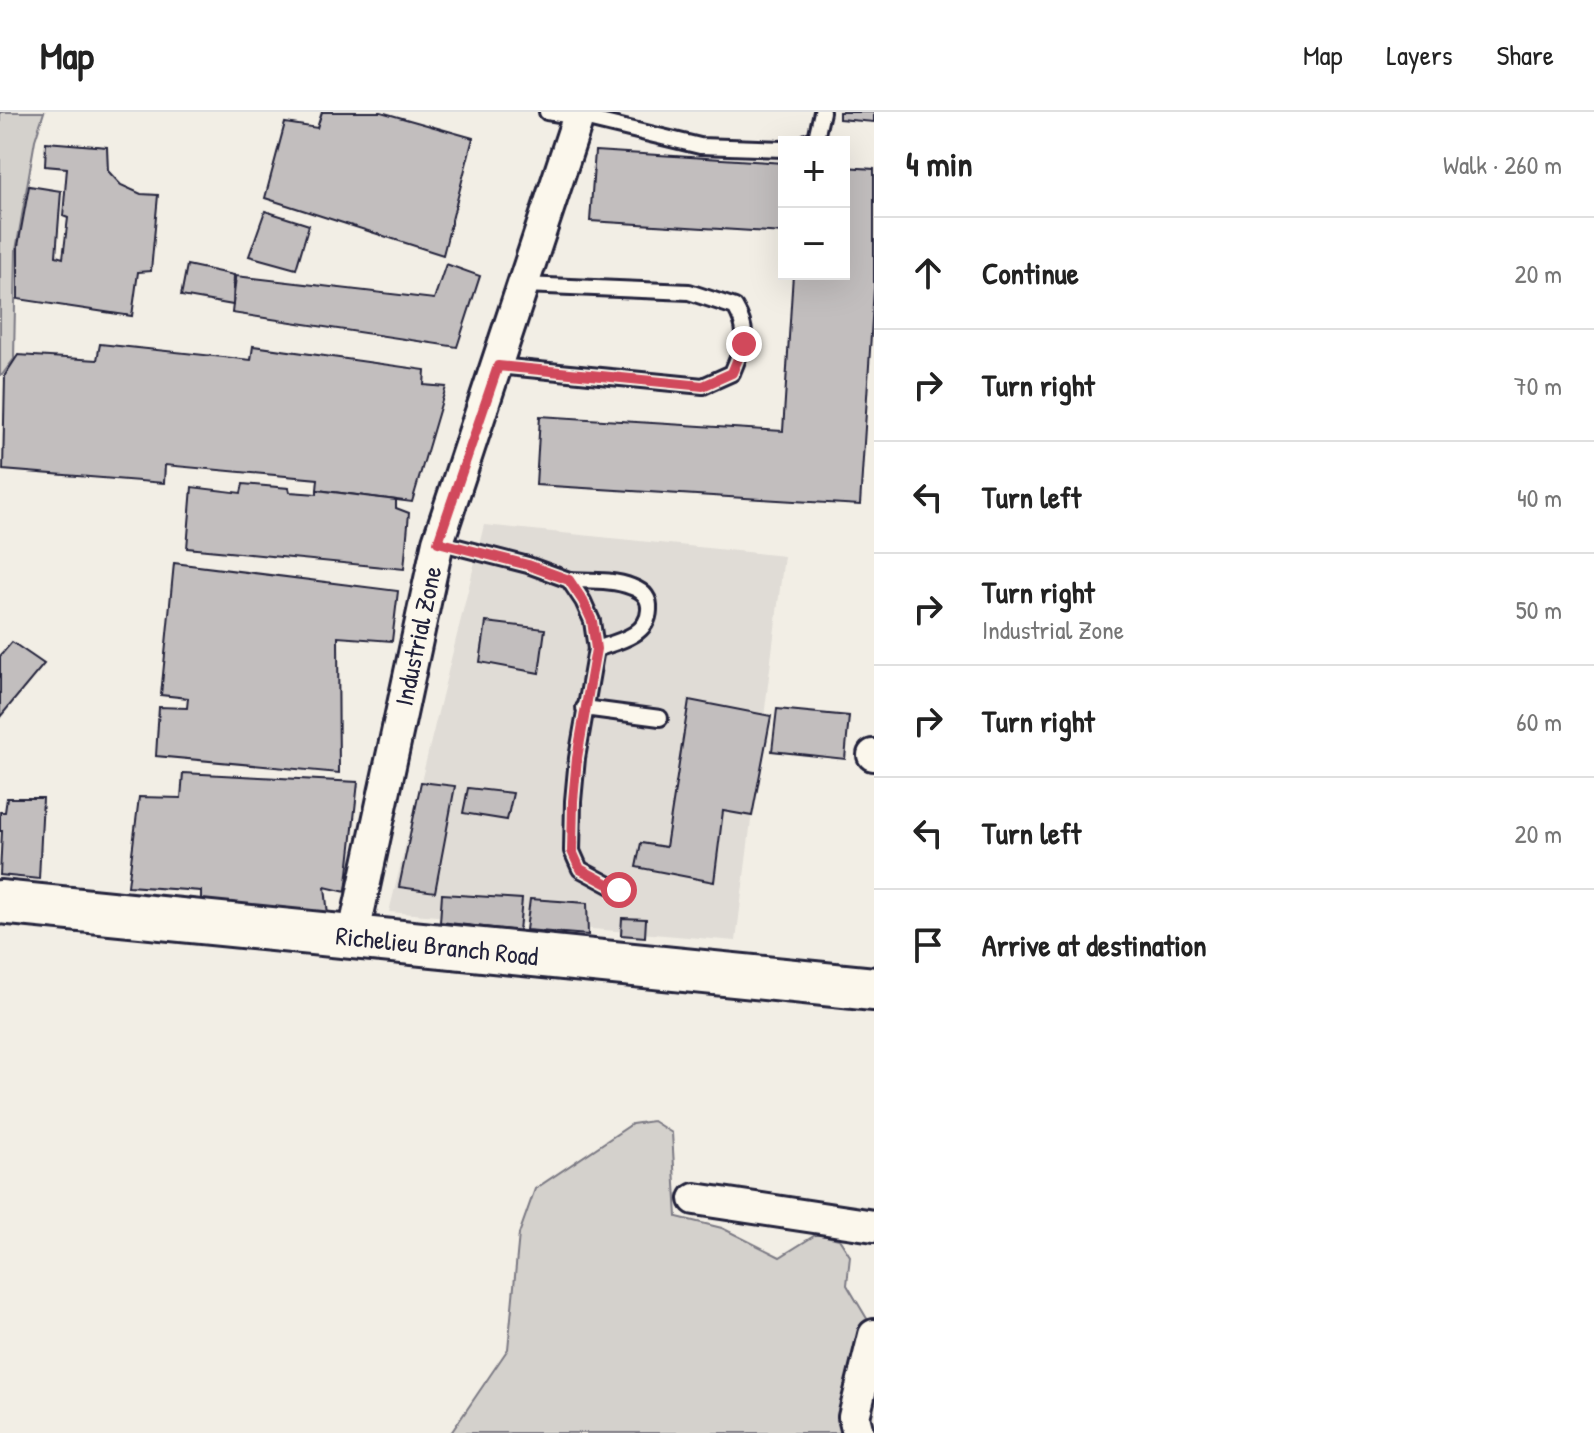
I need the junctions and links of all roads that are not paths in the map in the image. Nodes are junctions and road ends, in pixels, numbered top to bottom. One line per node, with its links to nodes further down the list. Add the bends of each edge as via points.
1 (547, 112): 3 (lane)
2 (822, 112): 4 (lane)
3 (579, 114): 5 (lane, via 700,146); 6 (street, Industrial Zone)
4 (816, 136)
5 (778, 149)
6 (524, 285): 7 (street, Industrial Zone); 7 (lane, via 689,292 735,307 745,324 744,344 732,373 703,386)
7 (498, 366): 8 (street, Industrial Zone)
8 (438, 542): 9 (lane); 15 (street, Industrial Zone)
9 (569, 580): 10 (lane, via 592,621); 10 (lane, via 629,585 650,603 642,628)
10 (596, 649): 11 (lane)
11 (584, 708): 12 (lane); 13 (lane, via 572,851 580,869)
12 (660, 718)
13 (619, 890)
14 (0, 902): 15 (main road, Richelieu Branch Road)
15 (353, 938): 16 (main road, Richelieu Branch Road)
16 (874, 989)
17 (695, 1199): 18 (street)
18 (874, 1226)
19 (874, 1335): 20 (street, via 854,1417)
20 (858, 1433)

